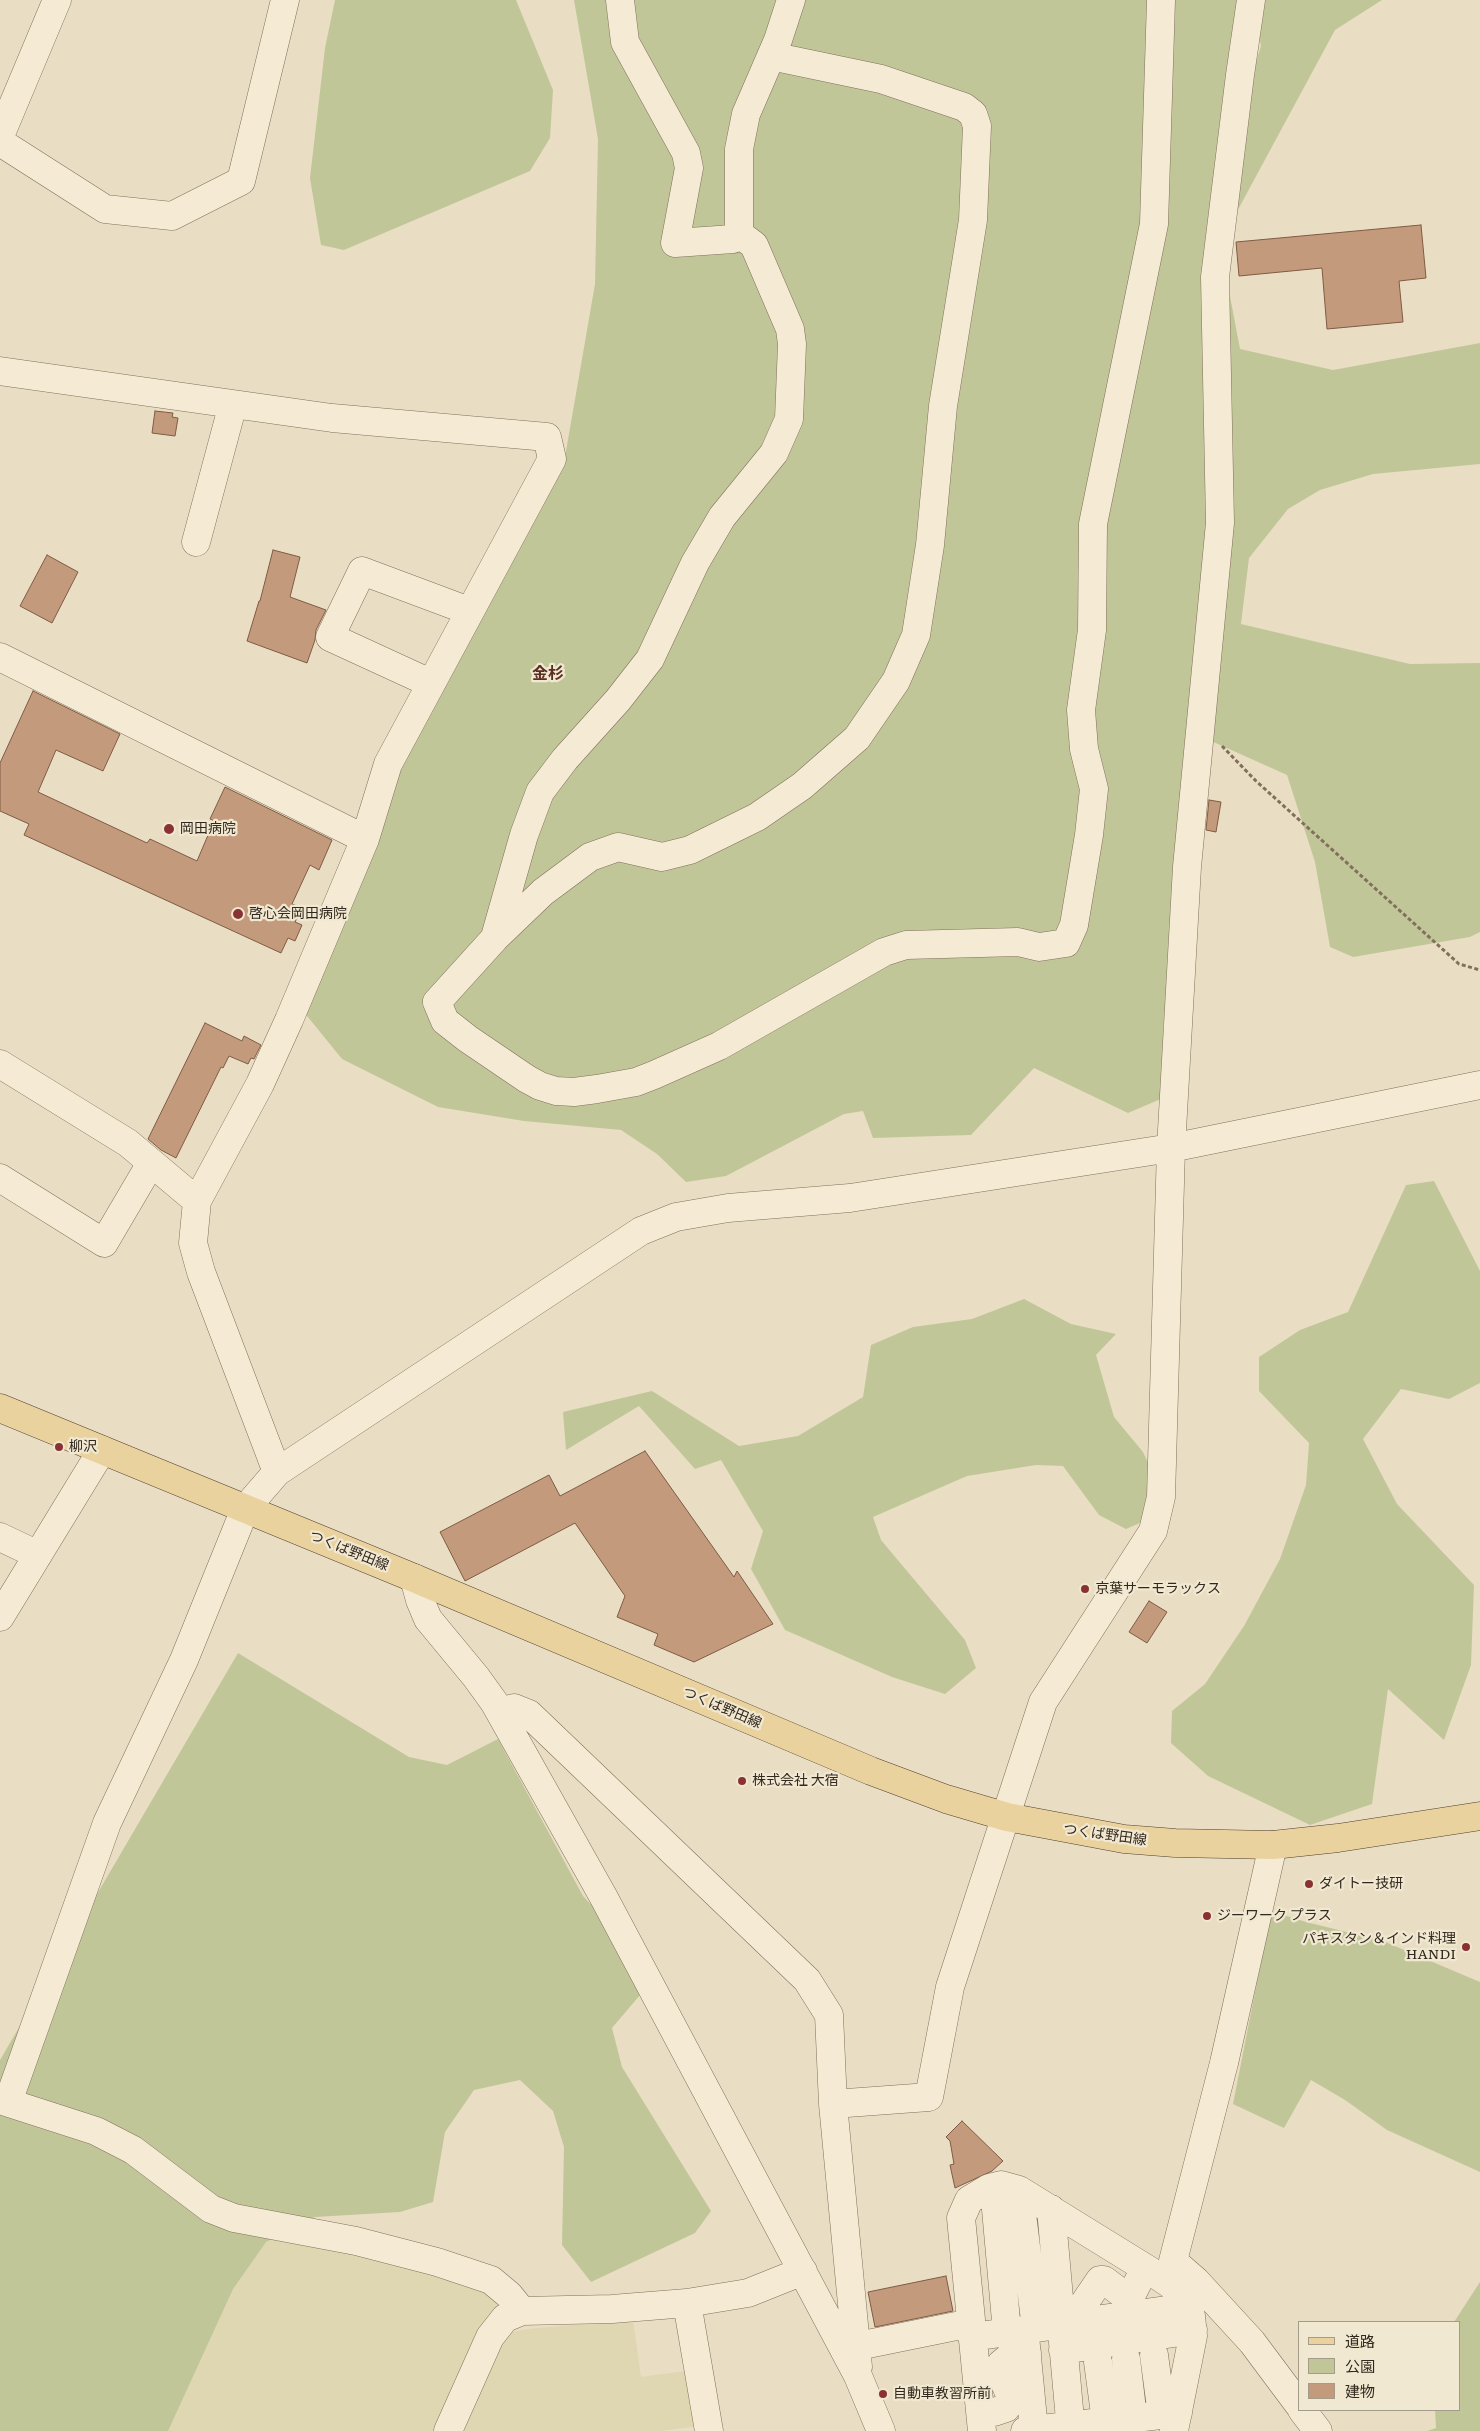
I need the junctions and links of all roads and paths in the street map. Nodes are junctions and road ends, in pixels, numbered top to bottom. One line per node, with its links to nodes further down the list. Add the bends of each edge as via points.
1 (57, 0): 8 (street)
2 (285, 0): 9 (street, via 241,181 172,216 105,209)
3 (620, 0): 10 (street, via 625,42 686,153 689,168 675,243 733,239)
4 (791, 0): 7 (street)
5 (1161, 0): 19 (street, via 1154,224 1093,524 1092,630 1081,710 1084,749 1094,789 1074,925 1066,943 1039,947 1018,942 906,945 884,952 719,1046 654,1075 636,1082 574,1092 540,1086 445,1021 437,1002)
6 (1251, 0): 17 (street, via 1216,277 1220,523)
7 (771, 56): 10 (street, via 746,114 739,149); 19 (street, via 881,79 964,106 973,114 977,126 973,220 943,406 930,545 916,635 896,681 857,738 802,786 757,817 690,850 662,858 618,847 590,857 543,892)
8 (0, 136)
9 (0, 142)
10 (739, 234): 19 (street, via 754,245 790,329 789,419 774,454 722,516 699,555 650,659 540,792)
11 (0, 371): 12 (street)
12 (233, 404): 13 (street); 14 (street, via 332,418 547,437 552,459)
13 (196, 542)
14 (469, 611): 16 (street); 16 (street, via 362,571 330,636)
15 (0, 657): 18 (street)
16 (430, 683): 18 (street, via 388,764)
17 (1201, 724): 20 (path, via 1256,781 1458,964); 23 (street, via 1187,867)
18 (365, 839): 26 (street, via 260,1084)
19 (495, 938)
20 (1480, 970)
21 (0, 1064): 24 (street, via 128,1143)
22 (1480, 1085): 23 (street)
23 (1171, 1148): 29 (street, via 850,1198 728,1208 676,1217 641,1231); 37 (street, via 1161,1497 1153,1531 1043,1702)
24 (151, 1163): 25 (street, via 104,1243); 26 (street)
25 (0, 1178)
26 (197, 1201): 29 (street, via 193,1243 201,1272)
27 (0, 1408): 28 (main road, つくば野田線)
28 (102, 1450): 30 (main road, つくば野田線); 32 (street)
29 (276, 1472): 30 (street)
30 (246, 1509): 33 (main road, つくば野田線); 39 (street, via 184,1660 107,1823)
31 (0, 1537): 32 (street)
32 (38, 1555): 34 (street)
33 (414, 1578): 35 (street, via 428,1619); 37 (main road, つくば野田線, via 862,1767 946,1799)
34 (0, 1617)
35 (500, 1712): 40 (street, via 514,1708 529,1714 807,1980 829,2015); 44 (street, via 603,1896)
36 (1480, 1816): 38 (main road, つくば野田線)
37 (1007, 1817): 38 (main road, つくば野田線, via 1124,1839); 40 (street, via 950,1986 929,2097)
38 (1273, 1845): 55 (street, via 1224,2063 1173,2261 1196,2281 1252,2342)
39 (4, 2101): 46 (street, via 96,2131 133,2150 211,2209 234,2218 356,2241 437,2262 491,2280)
40 (833, 2104): 50 (street)
41 (1007, 2188): 42 (street); 48 (street, via 988,2188 969,2200 961,2218); 49 (street)
42 (1050, 2209): 43 (street); 49 (street)
43 (1145, 2268): 47 (street, via 1173,2286 1185,2300); 49 (street, via 1133,2292 1128,2295 1100,2280)
44 (803, 2271): 45 (street, via 748,2293); 54 (street)
45 (687, 2303): 46 (street); 63 (street)
46 (522, 2311): 62 (street, via 505,2318 490,2337)
47 (1190, 2329): 49 (street); 51 (street); 59 (street)
48 (972, 2330): 49 (street); 50 (street); 57 (street)
49 (1044, 2338): 53 (street); 57 (street, via 1001,2364 1000,2371 1010,2401 1006,2408); 60 (street); 61 (street)
50 (858, 2346): 54 (street)
51 (1154, 2355): 52 (street); 59 (street)
52 (1126, 2358): 53 (street); 59 (street)
53 (1098, 2362): 58 (street)
54 (858, 2376): 64 (street)
55 (1298, 2404)
56 (1303, 2411): 65 (street)
57 (981, 2421)
58 (1106, 2421): 59 (street); 60 (street)
59 (1155, 2421)
60 (1070, 2428): 61 (street)
61 (1029, 2430)
62 (448, 2431)
63 (709, 2431)
64 (881, 2431)
65 (1318, 2431)

